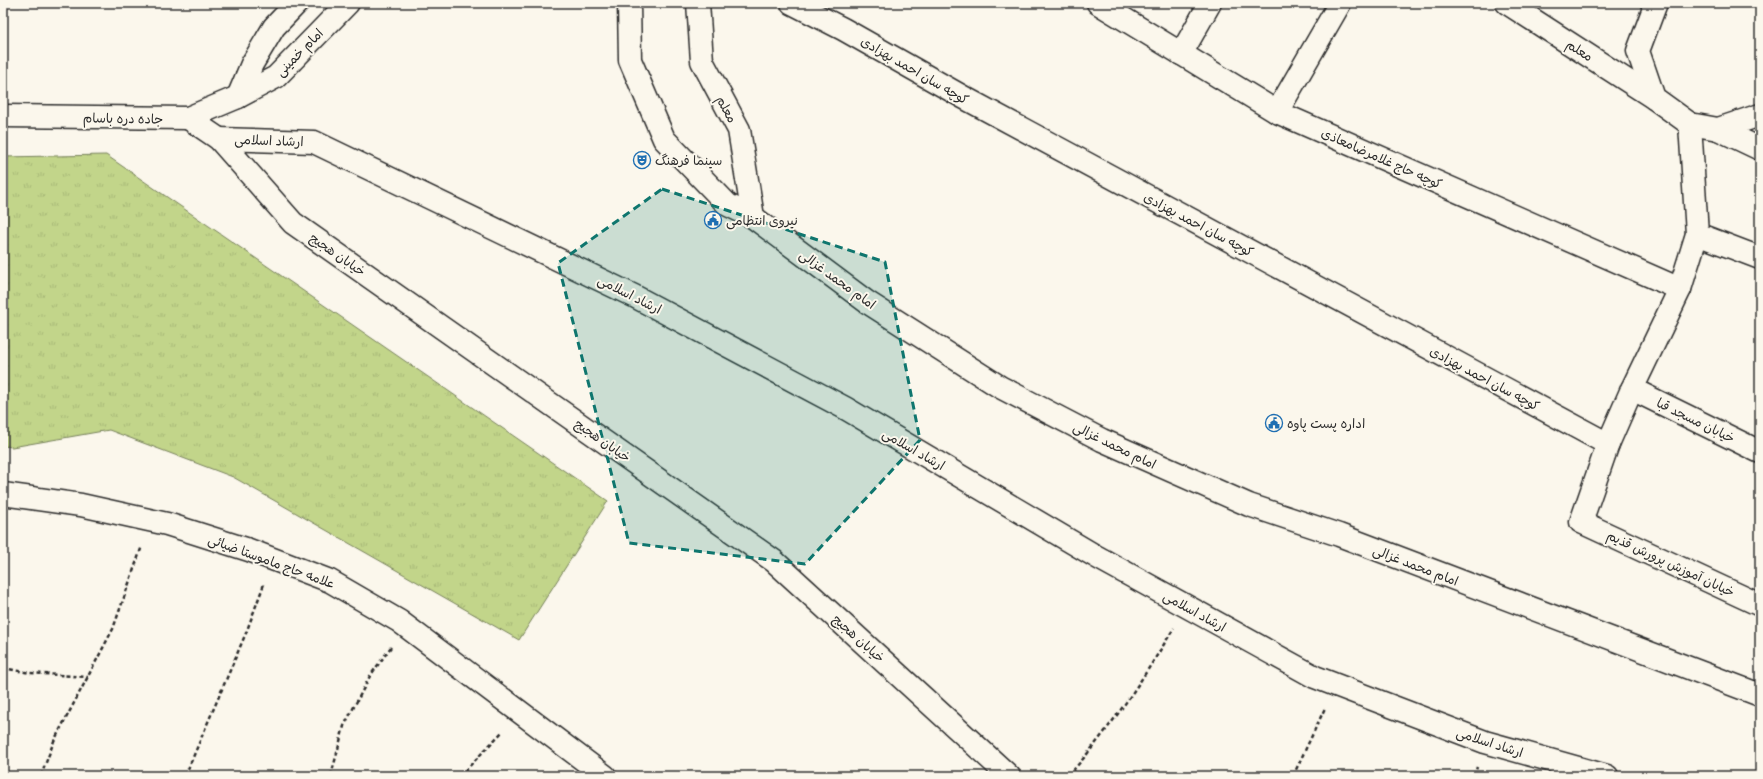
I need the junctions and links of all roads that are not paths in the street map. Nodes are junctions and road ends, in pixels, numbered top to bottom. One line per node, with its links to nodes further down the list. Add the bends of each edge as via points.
1 (297, 3): 12 (street, via 274,27 252,64)
2 (348, 3): 12 (street, امام خمینی, via 276,77)
3 (629, 3): 22 (street, امام محمد غزالی, via 630,60 664,139 728,205)
4 (698, 3): 22 (street, معلم, via 702,61 739,130)
5 (792, 3): 27 (street, کوچه سان احمد بهزادی)
6 (1098, 3): 11 (street, کوچه حاج غلامرضامعاذی)
7 (1210, 3): 11 (street)
8 (1340, 3): 14 (street)
9 (1507, 3): 13 (street, معلم)
10 (1654, 3): 13 (street, via 1638,51)
11 (1181, 54): 14 (street, کوچه حاج غلامرضامعاذی)
12 (238, 97): 17 (street, جاده دره باسام)
13 (1654, 98): 18 (street, معلم)
14 (1277, 112): 25 (street, کوچه حاج غلامرضامعاذی)
15 (1760, 115): 19 (street)
16 (3, 116): 17 (street, جاده دره باسام)
17 (188, 118): 20 (street, خیابان هجیج)
18 (1690, 124): 19 (street); 23 (street)
19 (1718, 129): 21 (street)
20 (219, 139): 33 (street, خیابان هجیج, via 293,223 774,561); 34 (street, ارشاد اسلامی, via 314,142 627,292 845,408 1097,556 1315,677 1485,742)
21 (1760, 149)
22 (753, 217): 31 (street, امام محمد غزالی, via 867,302 1000,387 1102,440 1249,505 1339,535)
23 (1697, 234): 24 (street); 25 (street)
24 (1760, 258)
25 (1680, 289): 26 (street)
26 (1632, 389): 27 (street); 28 (street, خیابان مسجد قبا)
27 (1608, 444): 30 (street, خیابان آموزش پرورش قذیم, via 1582,522)
28 (1760, 452)
29 (3, 494): 32 (street, علامه حاج ماموستا ضیائی, via 81,505 150,520 274,559 330,580 407,626)
30 (1760, 605)
31 (1760, 695)
32 (605, 776)
33 (1009, 776)
34 (1608, 776)

